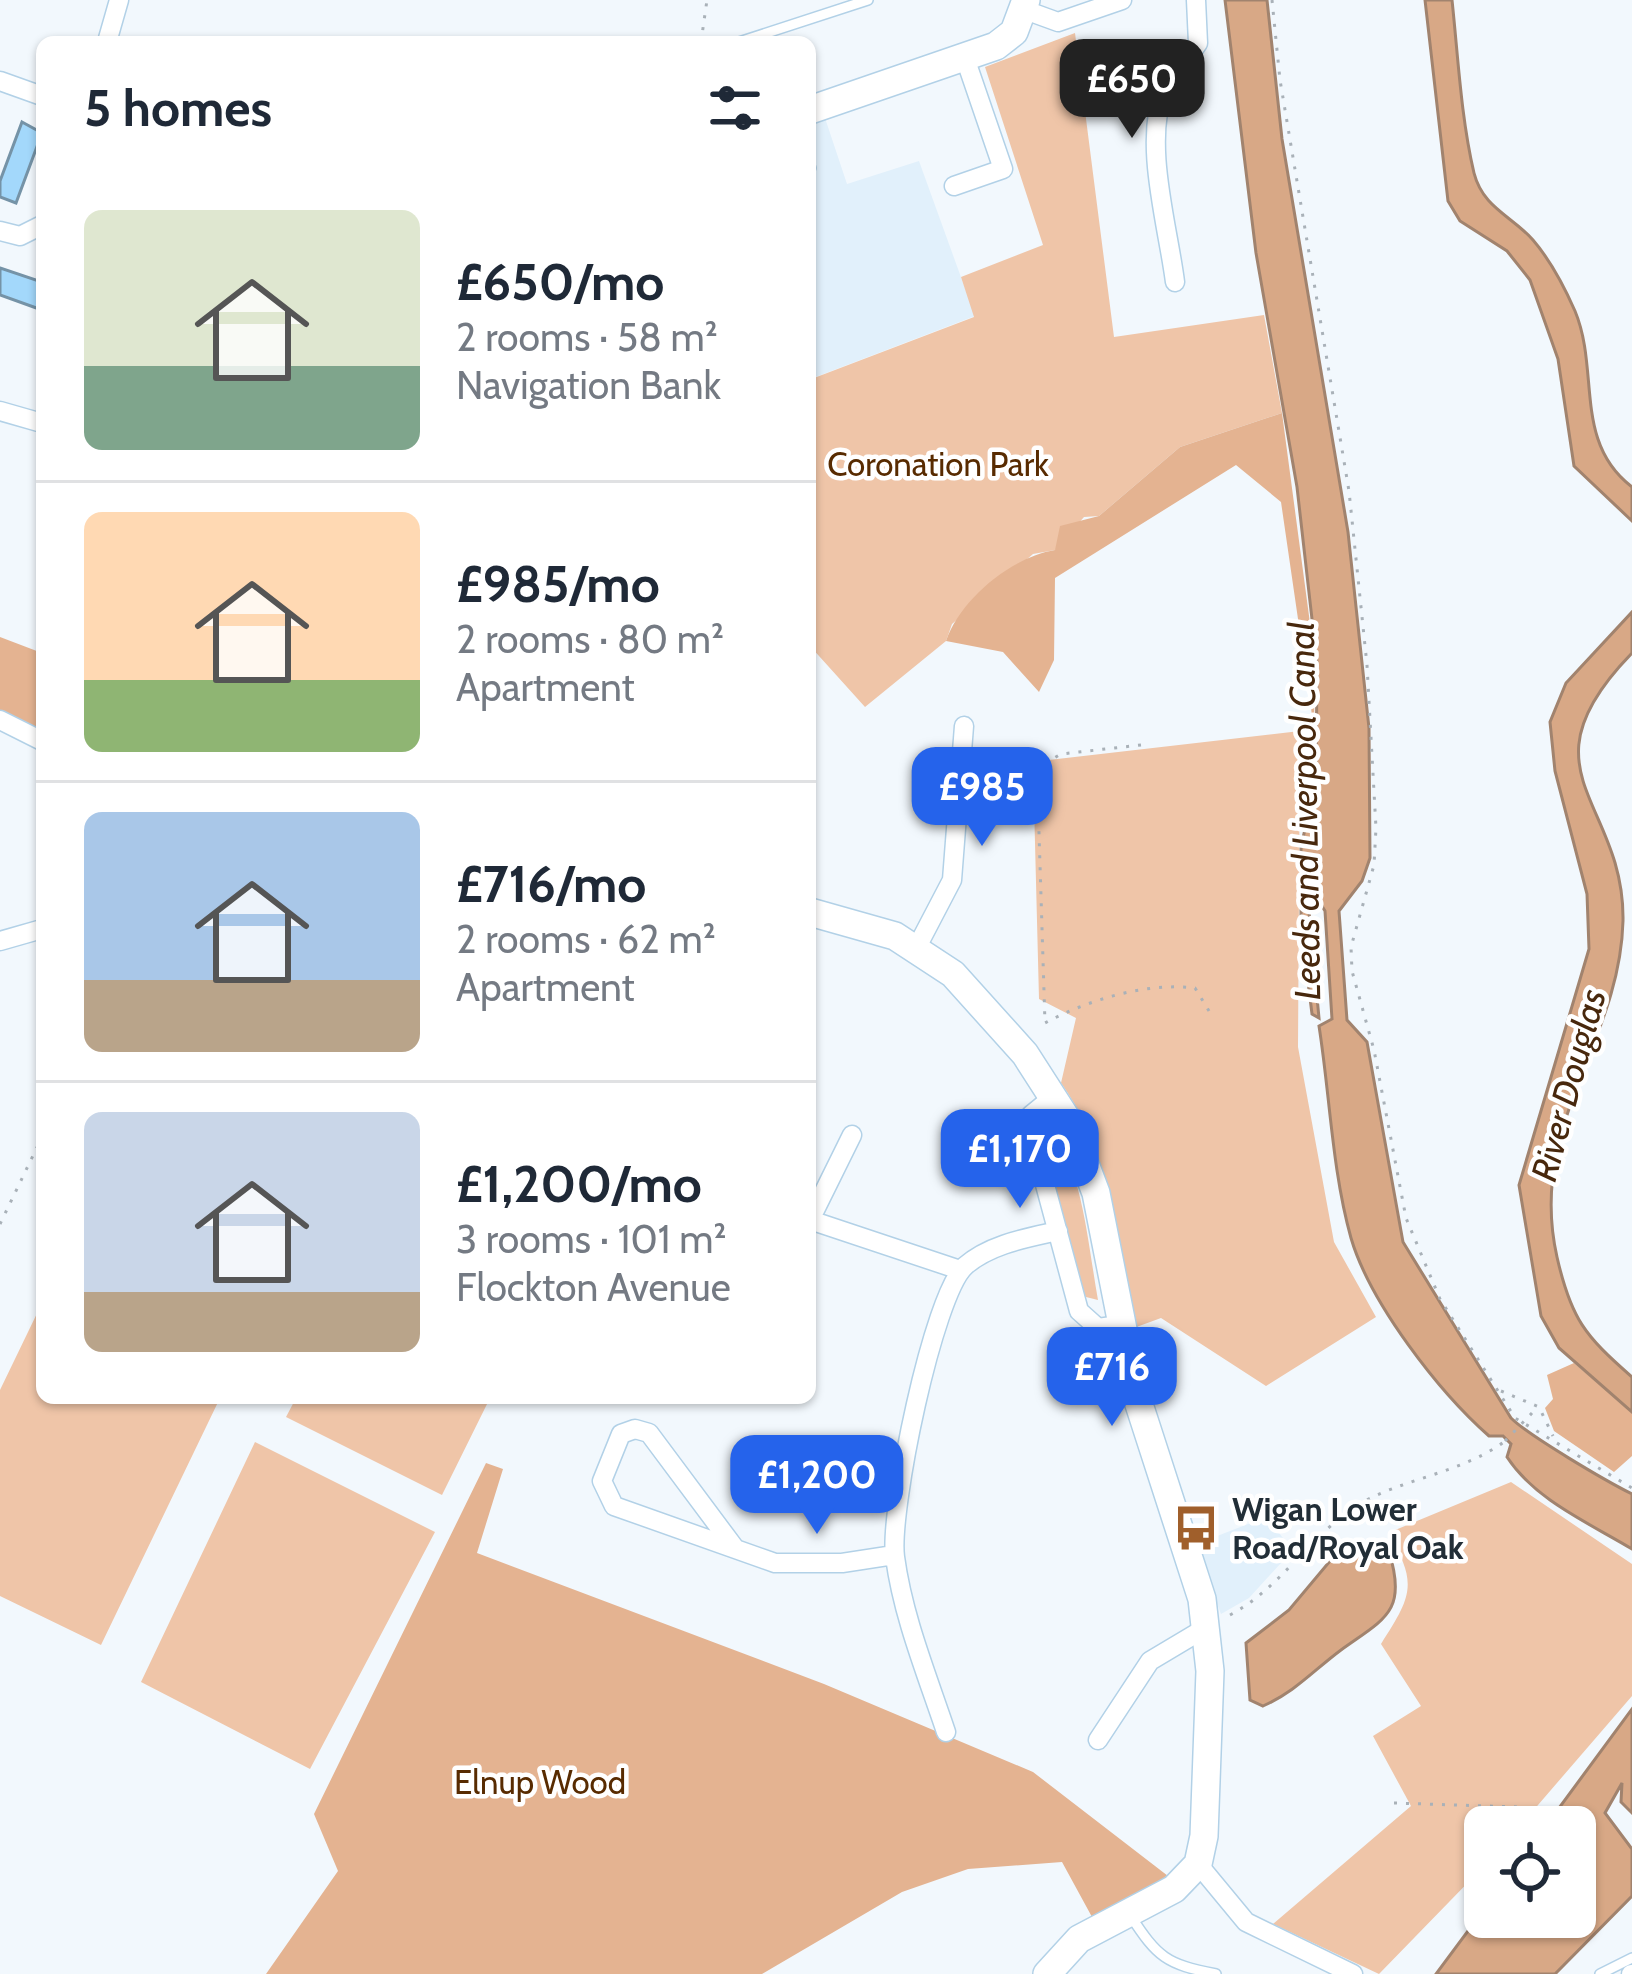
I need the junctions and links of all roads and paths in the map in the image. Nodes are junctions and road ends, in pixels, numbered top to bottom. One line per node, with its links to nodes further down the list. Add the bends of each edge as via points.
1 (119, 0): 8 (street)
2 (707, 0): 9 (path)
3 (868, 0): 10 (lane)
4 (1122, 0): 7 (street, via 1058,22)
5 (1196, 0): 18 (street, via 1198,43 1174,70 1160,104)
6 (1272, 0): 39 (path, via 1349,491 1367,664 1376,828 1352,971 1419,1259)
7 (1026, 5): 11 (main road, via 1005,40)
8 (109, 36)
9 (702, 36)
10 (757, 36)
11 (965, 58): 14 (main road); 15 (street, via 1003,169)
12 (0, 81): 13 (street)
13 (36, 94)
14 (816, 108)
15 (954, 186)
16 (36, 228): 17 (street, via 20,236)
17 (0, 231)
18 (1175, 282)
19 (0, 411): 20 (street)
20 (36, 422)
21 (0, 720): 23 (street)
22 (957, 736): 28 (street, via 952,880)
23 (36, 738)
24 (1141, 745): 29 (path, via 1061,754 1044,764 1038,801 1045,1023 1098,1000 1178,986 1195,988)
25 (816, 914): 28 (main road)
26 (36, 931): 27 (street)
27 (0, 941)
28 (917, 947): 30 (main road, via 974,992)
29 (1209, 1011)
30 (1053, 1096): 36 (street, via 1030,1121); 38 (main road, via 1088,1163)
31 (852, 1135): 33 (street)
32 (36, 1149): 35 (path)
33 (816, 1208)
34 (816, 1222): 37 (street)
35 (0, 1223)
36 (1058, 1231): 37 (street, via 982,1254); 38 (street, via 1083,1319 1098,1328)
37 (960, 1270): 44 (street, via 919,1392)
38 (1119, 1325): 45 (main road)
39 (1501, 1391): 40 (path); 41 (path, via 1526,1429)
40 (1539, 1407): 41 (path); 45 (path, bridge, via 1505,1442 1363,1502 1320,1533 1259,1599)
41 (1553, 1438): 42 (path)
42 (1632, 1488)
43 (734, 1547): 43 (street, via 609,1501 602,1481 621,1434 649,1433); 44 (street, via 798,1565)
44 (894, 1555): 46 (street)
45 (1207, 1627): 47 (street, via 1150,1661); 50 (main road)
46 (946, 1732)
47 (1098, 1740)
48 (1394, 1803): 49 (path)
49 (1487, 1806)
50 (1198, 1864): 51 (main road); 55 (street, via 1246,1922)
51 (1130, 1915): 53 (main road, via 1078,1939); 54 (lane, via 1166,1960)
52 (1632, 1958): 56 (lane)
53 (1047, 1974)
54 (1216, 1974)
55 (1353, 1974)
56 (1600, 1974)

